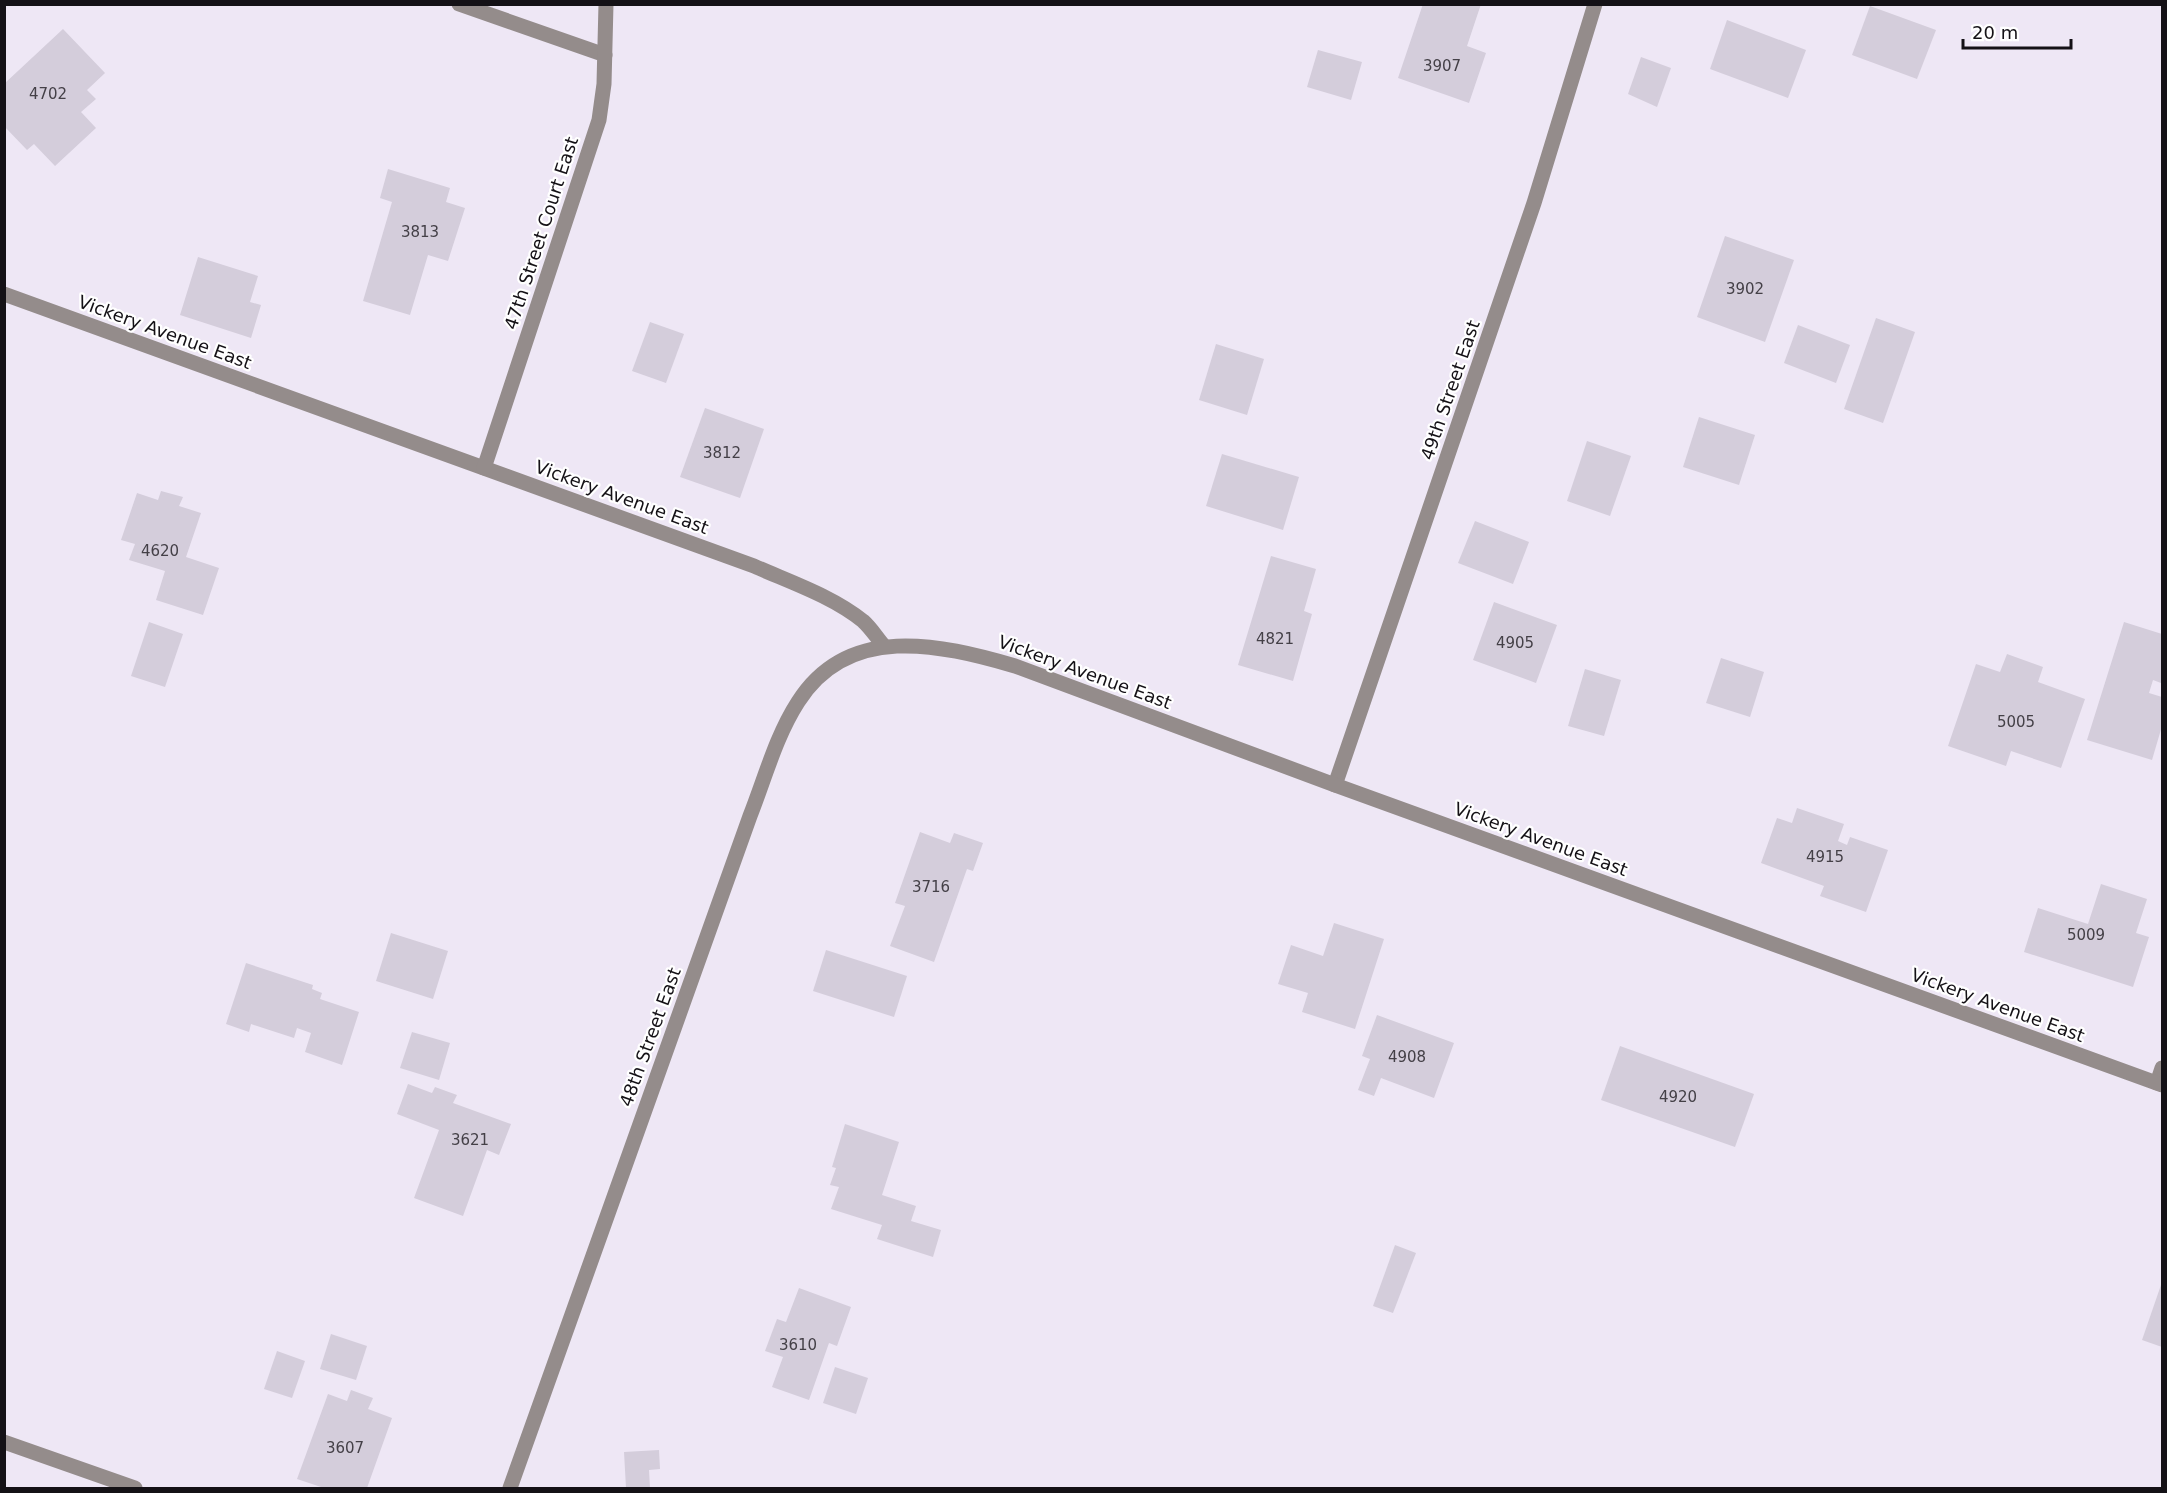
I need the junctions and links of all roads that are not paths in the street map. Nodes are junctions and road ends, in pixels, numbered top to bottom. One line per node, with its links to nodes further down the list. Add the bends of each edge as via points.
1 (459, 4): 4 (street)
2 (606, 4): 4 (street, 47th Street Court East)
3 (1595, 4): 8 (street, 49th Street East, via 1534,203)
4 (605, 56): 6 (street, 47th Street Court East, via 599,120)
5 (4, 294): 6 (street, Vickery Avenue East)
6 (484, 468): 7 (street, Vickery Avenue East, via 810,590 864,622)
7 (884, 646): 8 (street, Vickery Avenue East, via 925,646 1015,666); 12 (street, 48th Street East, via 827,668 810,684 788,719)
8 (1335, 785): 9 (street, Vickery Avenue East)
9 (2161, 1079)
10 (4, 1442): 11 (street)
11 (135, 1488)
12 (510, 1488)

